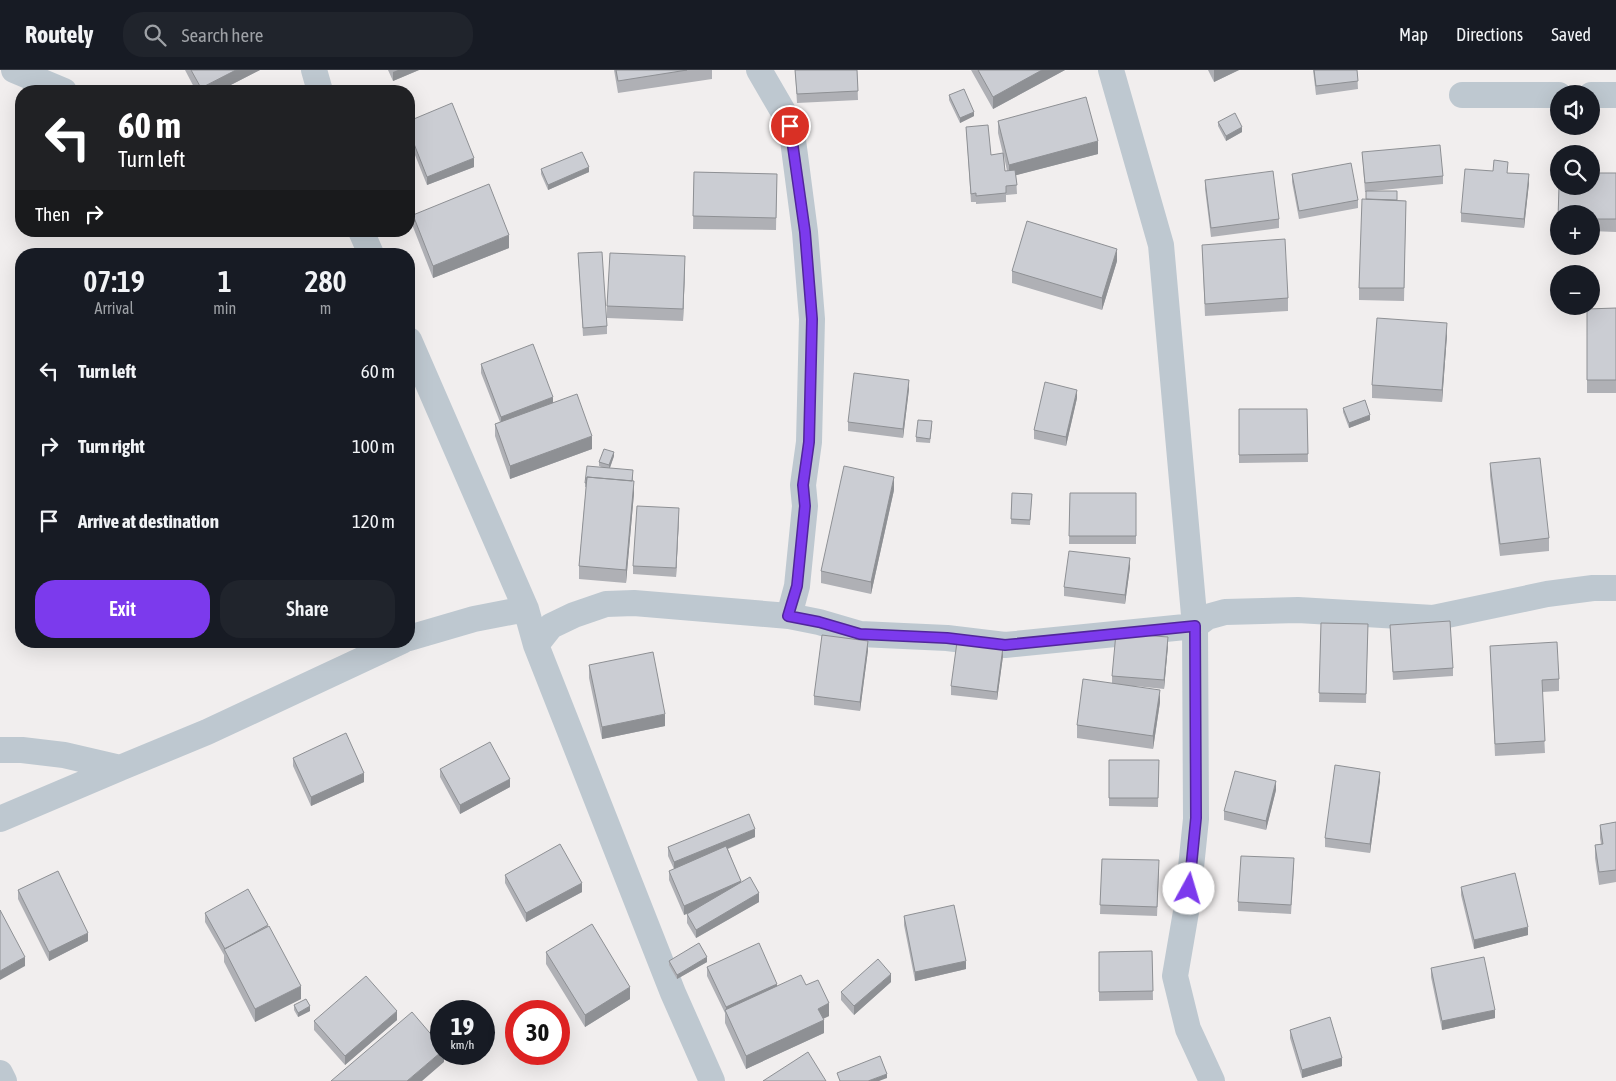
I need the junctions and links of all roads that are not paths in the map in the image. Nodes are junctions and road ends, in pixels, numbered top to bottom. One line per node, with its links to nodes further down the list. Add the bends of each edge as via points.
1 (14, 70): 5 (street)
2 (314, 70): 6 (street)
3 (759, 70): 14 (street, via 790,126 805,232 812,319 809,442 803,485 805,506 797,586)
4 (1111, 70): 15 (street, via 1161,245)
5 (50, 85)
6 (318, 85)
7 (1462, 95): 8 (street)
8 (1550, 95)
9 (1600, 95): 10 (street)
10 (1616, 95)
11 (415, 354): 13 (street)
12 (1616, 588): 15 (street, via 1547,594 1433,618 1298,610 1225,612 1207,617)
13 (526, 610): 16 (street, via 474,619); 17 (street)
14 (788, 616): 15 (street, via 860,634 947,638 1005,645); 17 (street, via 634,603 606,604 551,626)
15 (1195, 626): 25 (street, via 1196,818 1188,906 1175,976 1188,1029)
16 (415, 636)
17 (536, 645): 24 (street, via 673,993)
18 (387, 648): 20 (street, via 207,732)
19 (0, 750): 20 (street, via 64,755)
20 (120, 768): 21 (street)
21 (0, 819)
22 (0, 1073): 23 (street)
23 (4, 1081)
24 (712, 1081)
25 (1212, 1081)

